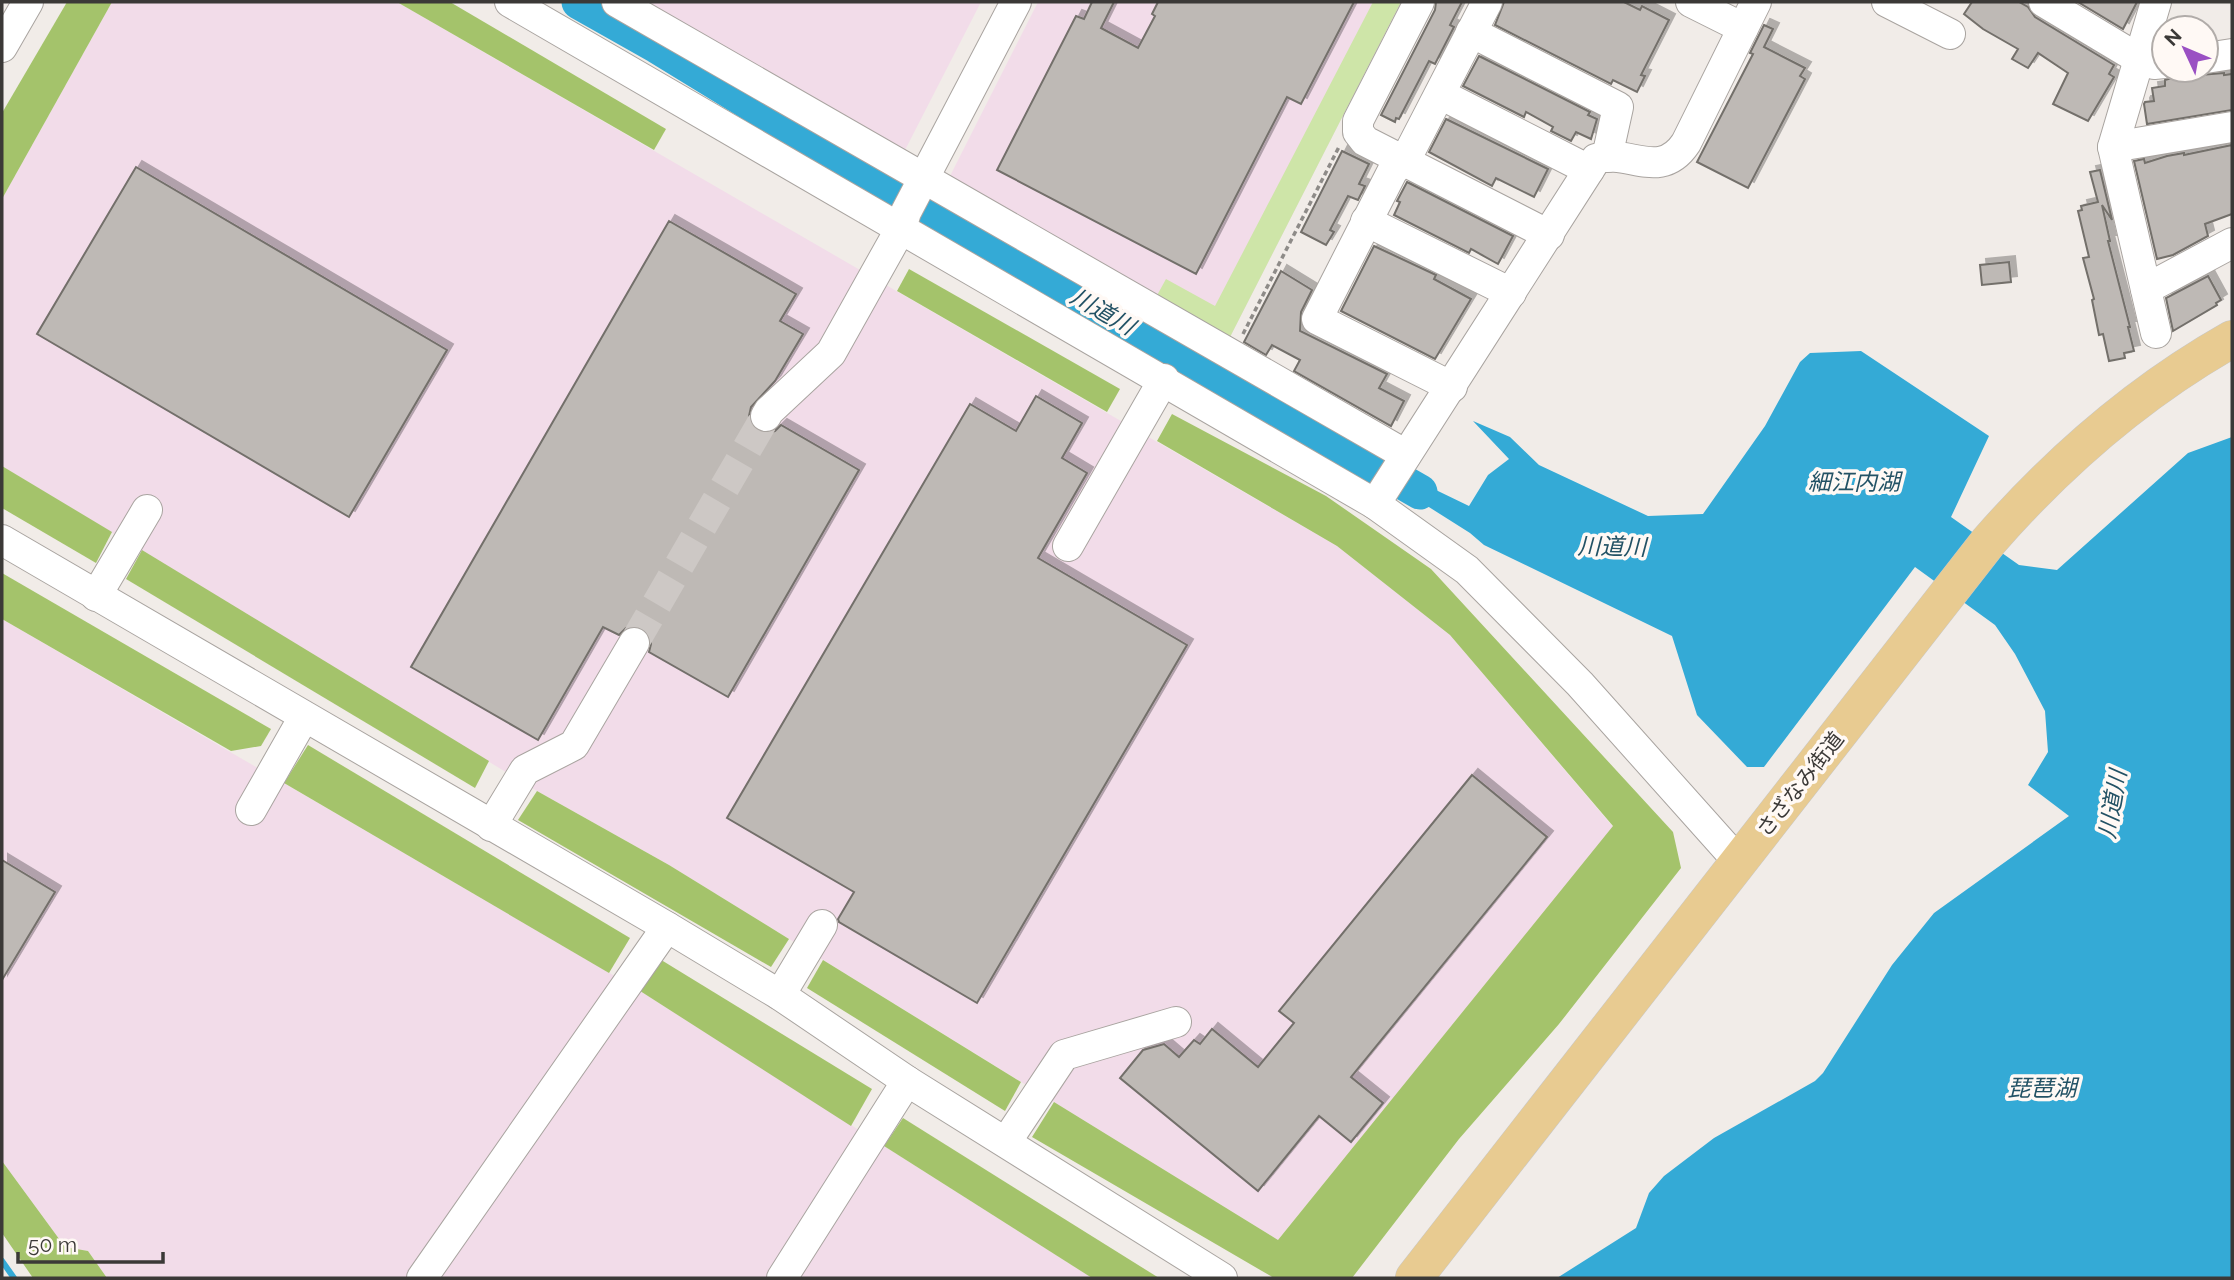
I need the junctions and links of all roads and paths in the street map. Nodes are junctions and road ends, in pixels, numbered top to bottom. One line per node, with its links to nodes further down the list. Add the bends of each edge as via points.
1 (27, 2): 13 (street)
2 (510, 2): 23 (street)
3 (617, 2): 22 (street)
4 (1016, 2): 22 (street)
5 (1419, 2): 18 (street, via 1358,121)
6 (1487, 2): 11 (street)
7 (1691, 2): 10 (street)
8 (1887, 2): 12 (street)
9 (2044, 2): 14 (street)
10 (1749, 15): 21 (street, via 1678,153 1656,163)
11 (1471, 32): 16 (street); 21 (street, via 1618,107)
12 (1950, 34)
13 (2, 47)
14 (2150, 60)
15 (2150, 63): 19 (street)
16 (1440, 94): 20 (street); 21 (street)
17 (2232, 127): 19 (street)
18 (1359, 132): 20 (street, via 1365,141); 31 (path, via 1343,138)
19 (2113, 147): 27 (street)
20 (1402, 161): 24 (street); 25 (street)
21 (1598, 163): 25 (street)
22 (923, 182): 23 (street); 31 (street)
23 (903, 220): 32 (street); 34 (street, via 831,353)
24 (1366, 221): 28 (street); 33 (street, via 1317,319)
25 (1549, 235): 28 (street)
26 (2232, 243): 27 (street)
27 (2146, 289): 29 (street)
28 (1511, 293): 33 (street)
29 (2156, 333)
30 (2232, 339): 45 (main road, さざなみ街道, via 2162,382 2077,450 1989,541)
31 (1232, 355): 35 (street)
32 (1164, 379): 36 (street); 39 (street)
33 (1451, 387): 35 (street)
34 (766, 416)
35 (1404, 458): 36 (street)
36 (1380, 496): 45 (street, via 1467,570 1580,684)
37 (146, 510): 40 (street)
38 (2, 540): 40 (street)
39 (1068, 546)
40 (96, 596): 42 (street)
41 (634, 643): 44 (street, via 574,745 525,770)
42 (304, 717): 43 (street); 44 (street)
43 (251, 810)
44 (491, 826): 47 (street)
45 (1740, 862): 55 (main road, さざなみ街道)
46 (822, 925): 48 (street)
47 (667, 927): 48 (street); 52 (street)
48 (780, 995): 50 (street)
49 (1176, 1022): 51 (street, via 1064,1055)
50 (907, 1081): 51 (street); 53 (street)
51 (1006, 1142): 54 (street)
52 (422, 1278)
53 (782, 1278)
54 (1222, 1278)
55 (1414, 1278)

